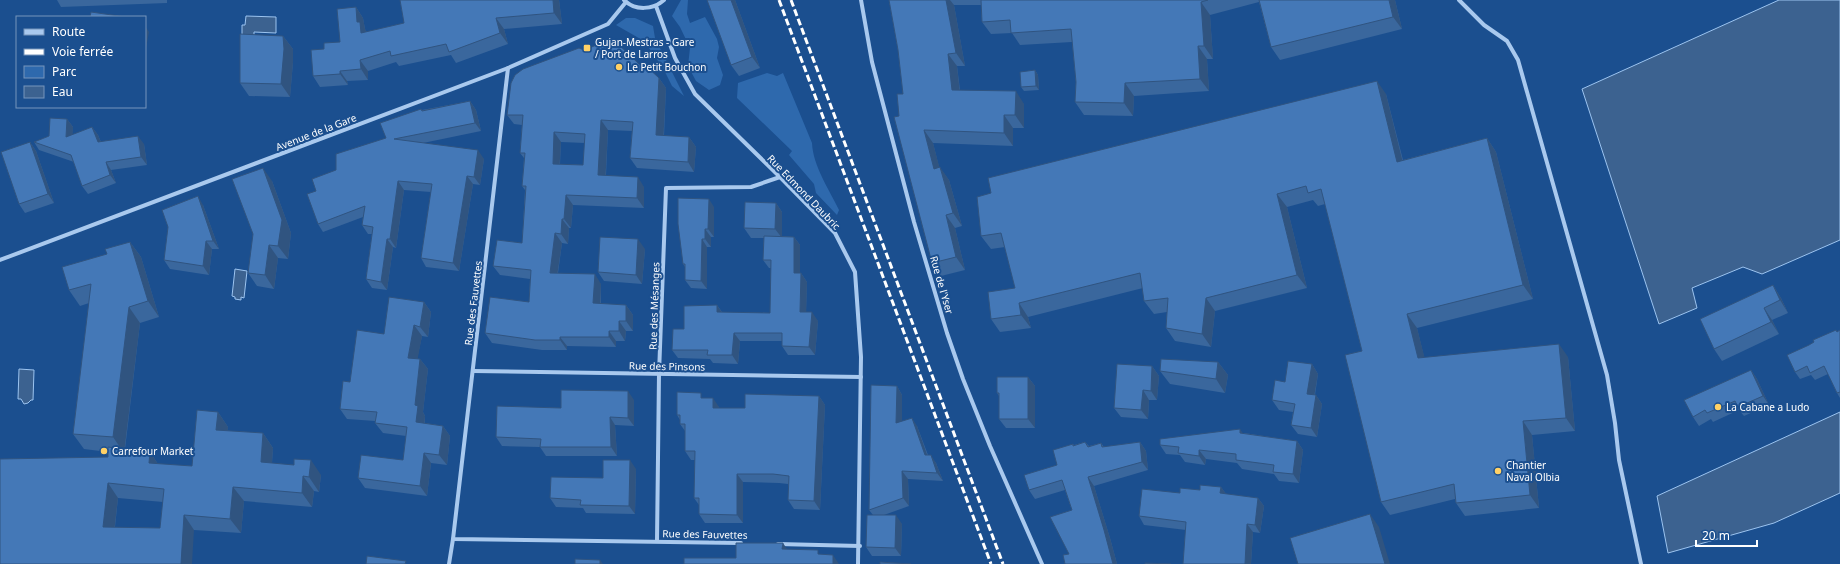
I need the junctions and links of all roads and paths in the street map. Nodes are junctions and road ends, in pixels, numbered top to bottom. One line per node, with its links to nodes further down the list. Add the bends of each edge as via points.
1 (664, 0): 5 (street)
2 (861, 0): 19 (street, Rue de l'Yser, via 872,62 914,222 947,333 990,446)
3 (1459, 0): 20 (street, via 1484,25 1507,41 1518,60 1607,375 1619,460)
4 (625, 1): 5 (street, via 641,8); 6 (street, Avenue de la Gare, via 608,24)
5 (656, 6): 7 (street, Rue Edmond Daubric, via 675,58 695,94)
6 (508, 68): 8 (street, Avenue de la Gare); 9 (street, Rue des Fauvettes)
7 (780, 177): 10 (street, Rue des Mésanges, via 751,188 666,188); 11 (street, Rue Edmond Daubric, via 835,233 855,272)
8 (0, 260)
9 (473, 371): 10 (street, Rue des Pinsons); 12 (street, Rue des Fauvettes)
10 (660, 374): 11 (street, Rue des Pinsons); 13 (street, Rue des Mésanges)
11 (861, 377): 16 (street, Rue Edmond Daubric)
12 (453, 539): 13 (street, Rue des Fauvettes); 17 (street, Rue des Fauvettes)
13 (656, 541): 14 (street, Rue des Fauvettes)
14 (743, 543)
15 (774, 544): 16 (street)
16 (860, 546): 18 (street, Rue Edmond Daubric)
17 (449, 564)
18 (858, 564)
19 (1042, 564)
20 (1641, 564)

